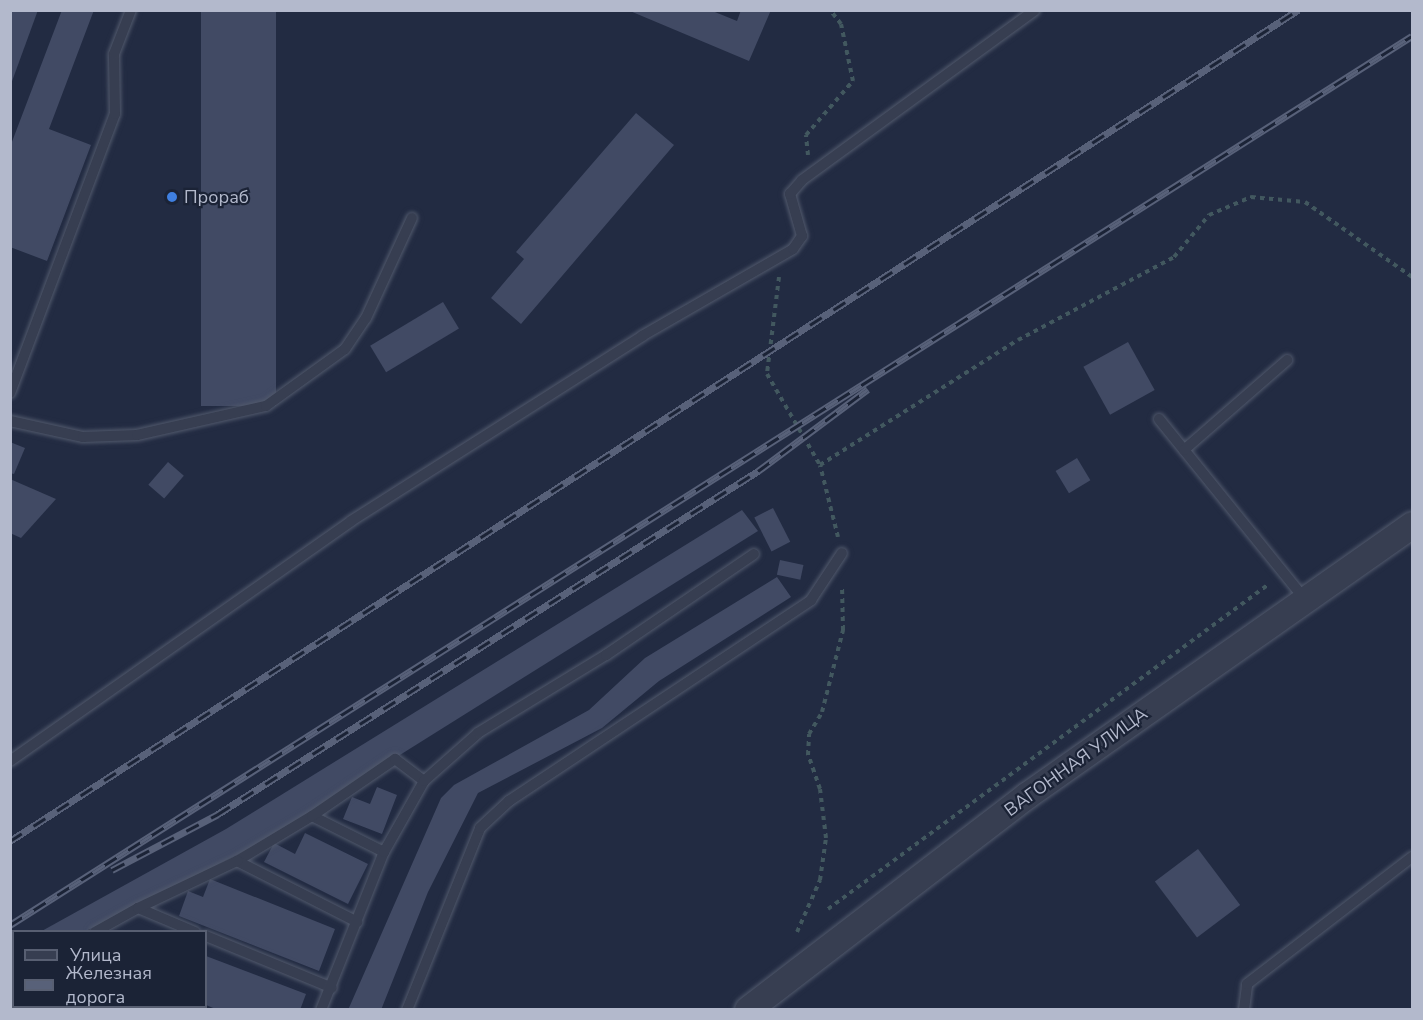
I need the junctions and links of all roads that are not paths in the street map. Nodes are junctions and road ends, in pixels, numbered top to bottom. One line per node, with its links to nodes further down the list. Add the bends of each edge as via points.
1 (131, 10): 5 (lane, via 114,54 115,114)
2 (1035, 10): 13 (lane, via 810,174 790,194 802,236 782,257 642,336 351,521)
3 (412, 218): 7 (lane, via 366,318 345,349 266,406 137,435 83,437)
4 (1287, 360): 8 (lane)
5 (10, 393)
6 (1159, 419): 8 (lane)
7 (10, 421)
8 (1184, 450): 12 (lane)
9 (1413, 525): 12 (street, ВАГОННАЯ УЛИЦА)
10 (842, 553): 26 (lane, via 811,600 509,801 480,828)
11 (754, 554): 14 (lane, via 606,655 478,733)
12 (1305, 599): 27 (street, ВАГОННАЯ УЛИЦА, via 1027,796)
13 (10, 761)
14 (424, 781): 15 (lane, via 395,759); 16 (lane)
15 (312, 816): 16 (lane); 18 (lane)
16 (384, 852): 20 (lane)
17 (1413, 857): 28 (lane, via 1246,984)
18 (237, 861): 19 (lane); 20 (lane)
19 (138, 908): 21 (lane); 22 (lane)
20 (357, 922): 24 (lane)
21 (99, 930)
22 (190, 930)
23 (207, 936): 24 (lane)
24 (332, 988): 25 (lane)
25 (321, 1010)
26 (407, 1010)
27 (748, 1010)
28 (1244, 1010)

